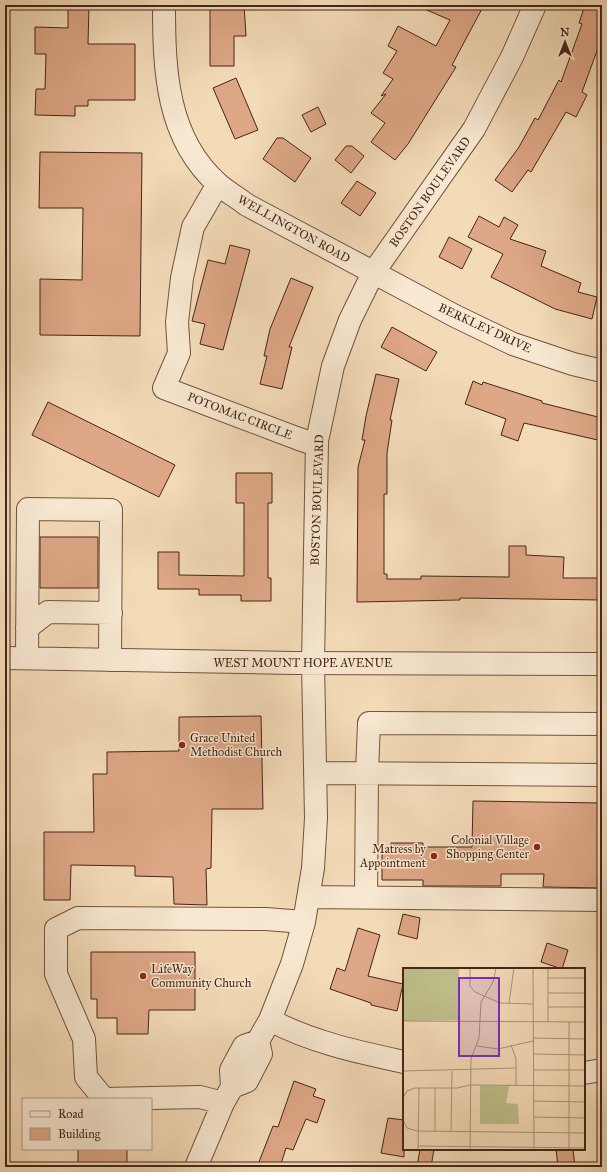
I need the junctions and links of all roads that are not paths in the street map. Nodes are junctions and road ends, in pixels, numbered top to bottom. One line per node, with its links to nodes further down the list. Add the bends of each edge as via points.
1 (164, 5): 3 (street, WELLINGTON ROAD, via 168,87 174,115 186,142 200,164)
2 (534, 5): 4 (street, BOSTON BOULEVARD, via 512,57 474,129)
3 (218, 184): 4 (street, WELLINGTON ROAD, via 248,205); 6 (street, POTOMAC CIRCLE, via 193,227 182,278 178,315 180,353 164,388 308,442)
4 (373, 273): 5 (street, BERKLEY DRIVE, via 513,344); 6 (street, BOSTON BOULEVARD, via 350,320 333,366)
5 (602, 371)
6 (317, 441): 12 (street, BOSTON BOULEVARD)
7 (111, 613): 8 (street, via 48,612); 8 (street, via 111,510 28,509); 11 (street)
8 (27, 628): 10 (street)
9 (5, 658): 10 (street, WEST MOUNT HOPE AVENUE)
10 (27, 658): 11 (street, WEST MOUNT HOPE AVENUE)
11 (110, 660): 12 (street, WEST MOUNT HOPE AVENUE)
12 (313, 663): 13 (street, WEST MOUNT HOPE AVENUE); 15 (street, BOSTON BOULEVARD)
13 (602, 664)
14 (602, 724): 16 (street, via 369,723)
15 (315, 773): 16 (street); 18 (street, BOSTON BOULEVARD, via 316,818)
16 (367, 773): 17 (street); 19 (street)
17 (602, 774)
18 (309, 897): 19 (street); 21 (street, BOSTON BOULEVARD)
19 (366, 897): 20 (street)
20 (602, 900)
21 (304, 922): 22 (street, BOSTON BOULEVARD, via 292,964); 27 (street, via 266,919 78,918 56,929 56,974 84,1038 86,1077)
22 (270, 1020): 23 (street, via 298,1033 354,1051); 26 (street, BOSTON BOULEVARD, via 258,1041 244,1046 231,1070)
23 (403, 1062)
24 (602, 1070): 25 (street)
25 (585, 1073)
26 (228, 1095): 28 (street); 29 (street, BOSTON BOULEVARD)
27 (103, 1098)
28 (152, 1098)
29 (196, 1167)

